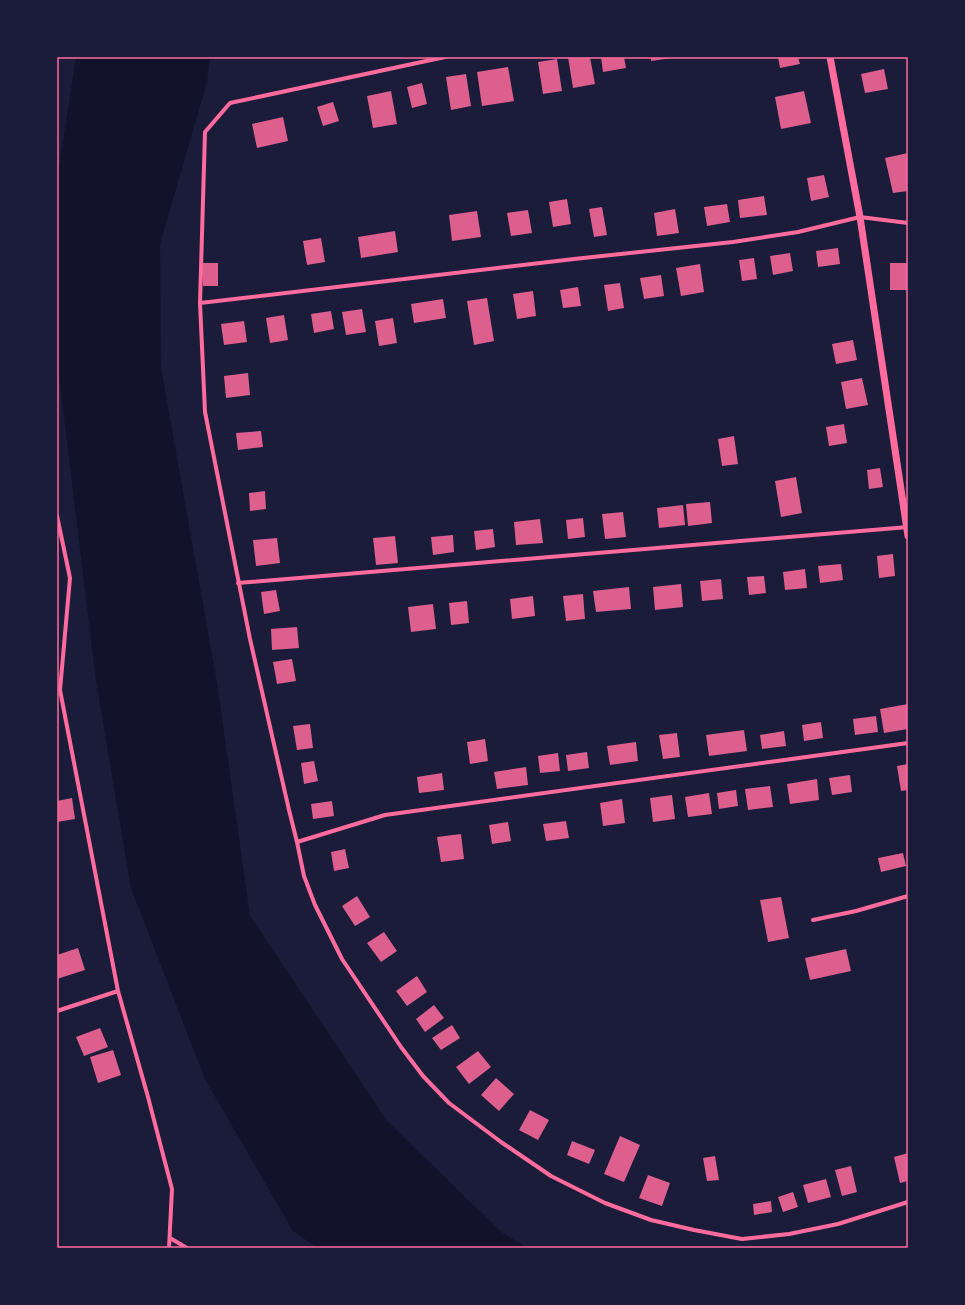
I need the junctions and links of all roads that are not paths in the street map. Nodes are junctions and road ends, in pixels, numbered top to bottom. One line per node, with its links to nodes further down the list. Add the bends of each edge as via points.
1 (445, 57): 5 (street, via 230,103 205,132)
2 (830, 57): 3 (street)
3 (860, 216): 4 (street); 5 (street, via 798,232 733,242); 7 (street)
4 (908, 223)
5 (200, 303): 9 (street, via 205,412)
6 (57, 516): 10 (street, via 70,578)
7 (907, 527): 8 (street); 9 (street)
8 (908, 536)
9 (238, 582): 12 (street)
10 (58, 690): 15 (street)
11 (908, 743): 12 (street, via 384,815)
12 (297, 842): 17 (street, via 304,876 315,905 342,959 423,1076 449,1103 551,1176 605,1203 651,1220 742,1239 789,1234 838,1224)
13 (908, 896): 14 (street)
14 (813, 920)
15 (118, 991): 16 (street); 18 (street, via 172,1188)
16 (57, 1011)
17 (908, 1202)
18 (170, 1238): 19 (street); 20 (street)
19 (169, 1248)
20 (187, 1248)

